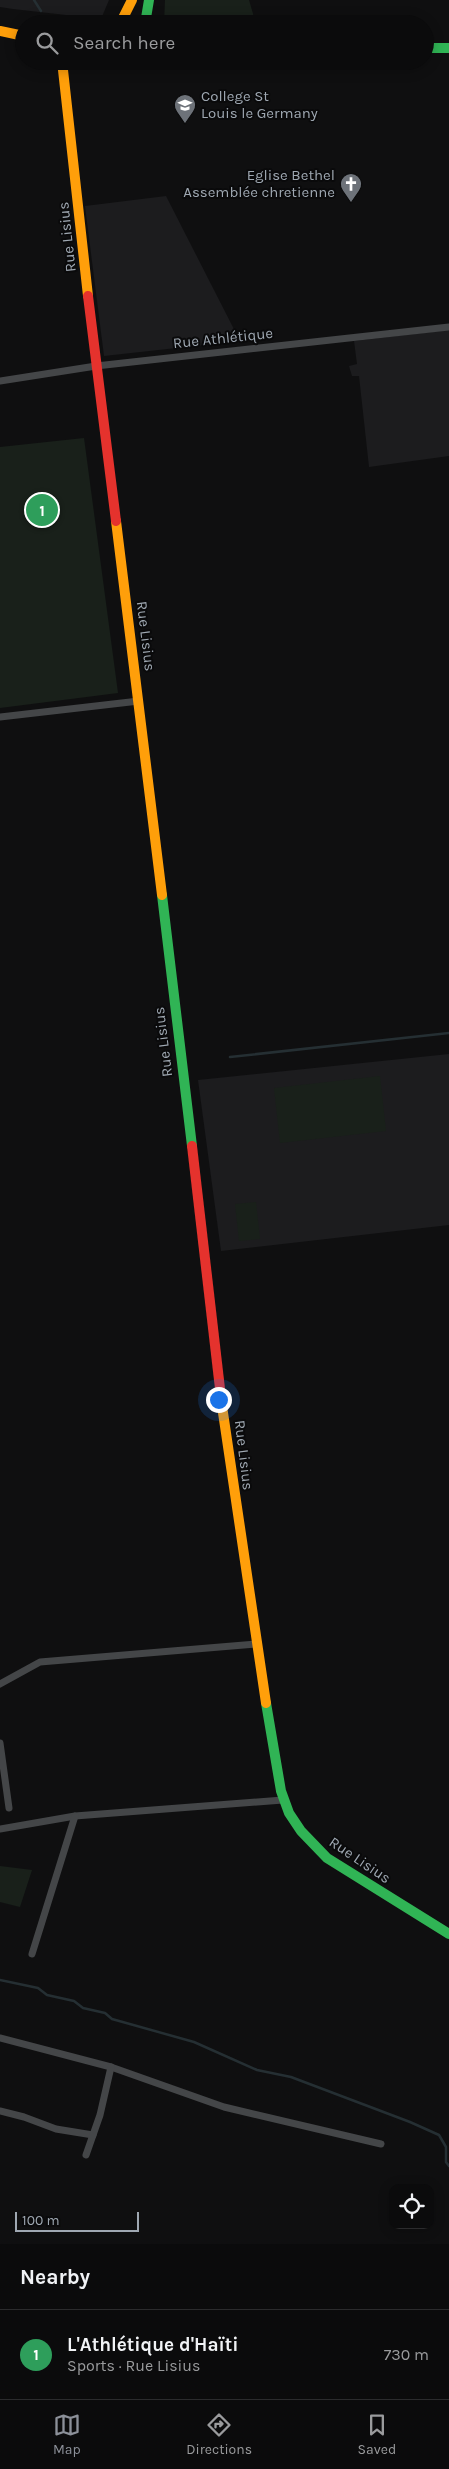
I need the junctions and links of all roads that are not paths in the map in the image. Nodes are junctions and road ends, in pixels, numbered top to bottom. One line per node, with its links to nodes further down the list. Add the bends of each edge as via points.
1 (132, 0): 3 (street)
2 (149, 0): 4 (street)
3 (124, 15)
4 (146, 15)
5 (0, 31): 6 (street)
6 (15, 34)
7 (434, 48): 8 (street)
8 (449, 48)
9 (63, 70): 11 (street, Rue Lisius)
10 (449, 327): 11 (street, Rue Athlétique)
11 (96, 366): 12 (street, Rue Athlétique); 13 (street, Rue Lisius)
12 (0, 381)
13 (140, 701): 14 (street); 15 (street, Rue Lisius, via 228,1454)
14 (0, 717)
15 (257, 1644): 16 (street, via 40,1662); 18 (street, Rue Lisius)
16 (0, 1684)
17 (0, 1743): 19 (street)
18 (283, 1800): 20 (street); 22 (street, Rue Lisius, via 295,1825 326,1858)
19 (9, 1808)
20 (75, 1816): 21 (street); 23 (street)
21 (0, 1829)
22 (449, 1934)
23 (32, 1954)
24 (0, 2038): 25 (street)
25 (111, 2067): 27 (street); 28 (street, via 224,2107)
26 (0, 2111): 27 (street, via 56,2129)
27 (93, 2135): 29 (street)
28 (381, 2144)
29 (86, 2155)

